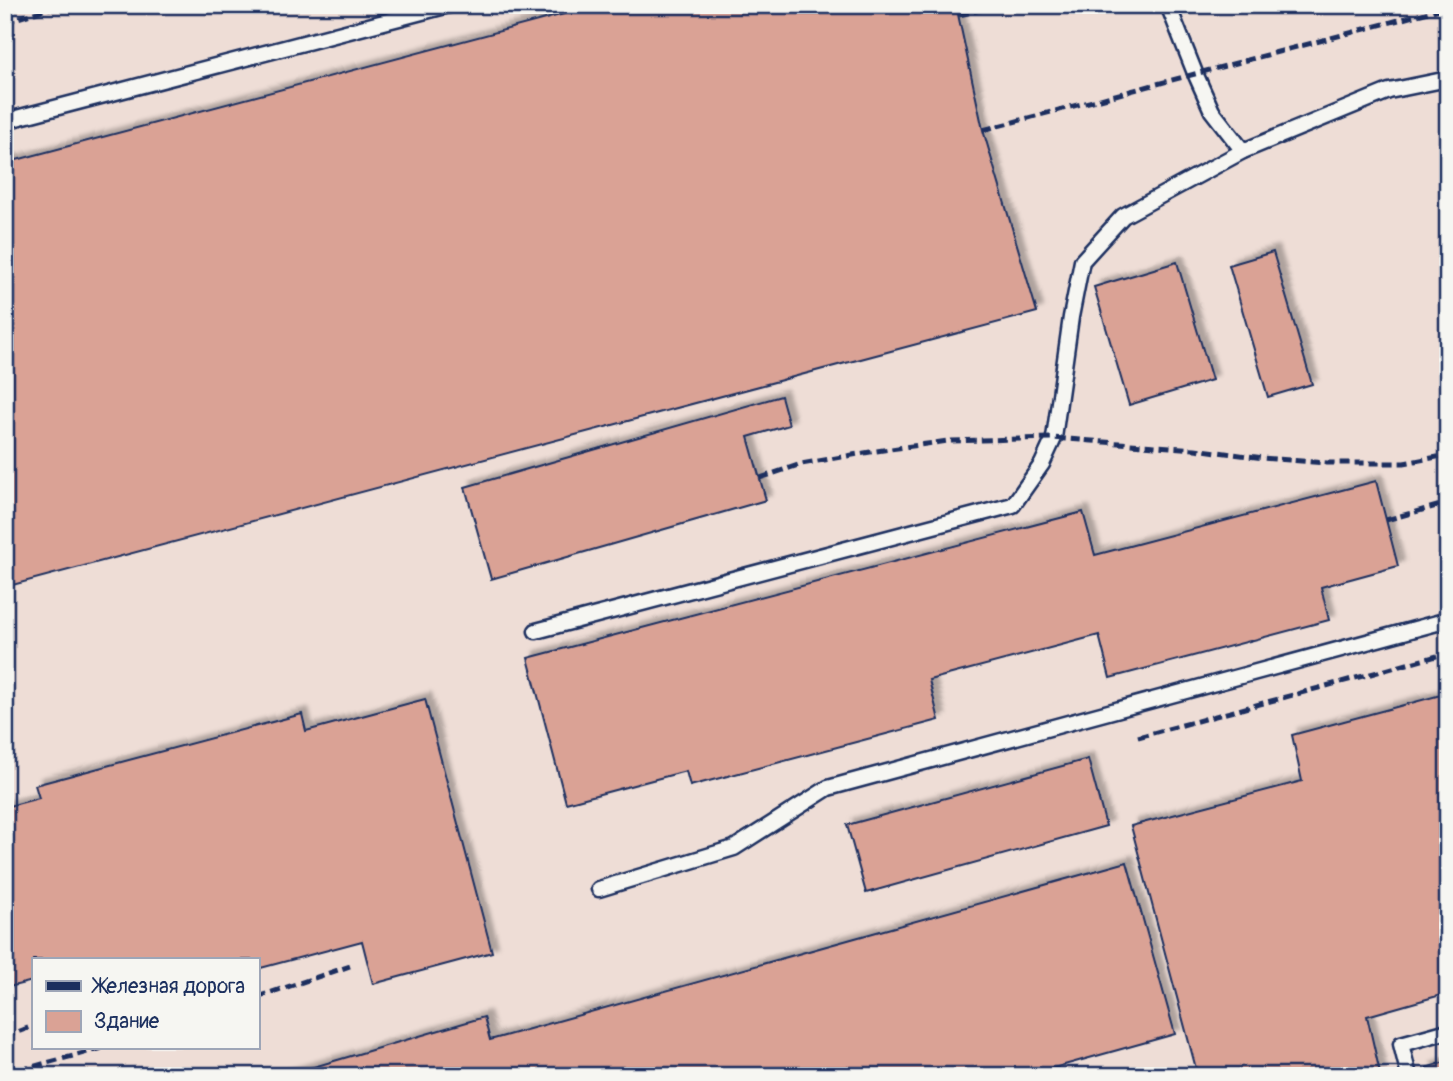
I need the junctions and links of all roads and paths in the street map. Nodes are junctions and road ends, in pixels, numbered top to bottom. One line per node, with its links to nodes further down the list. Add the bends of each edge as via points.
1 (449, 5): 4 (lane)
2 (1168, 5): 5 (lane, via 1212,111)
3 (1448, 79): 5 (lane, via 1390,91)
4 (5, 121)
5 (1242, 151): 7 (lane, via 1123,216 1082,261 1054,438 1013,505)
6 (1448, 620): 8 (lane, via 828,788 734,848)
7 (536, 631)
8 (599, 889)
9 (1448, 1031): 10 (lane, via 1401,1044)
10 (1409, 1076)

